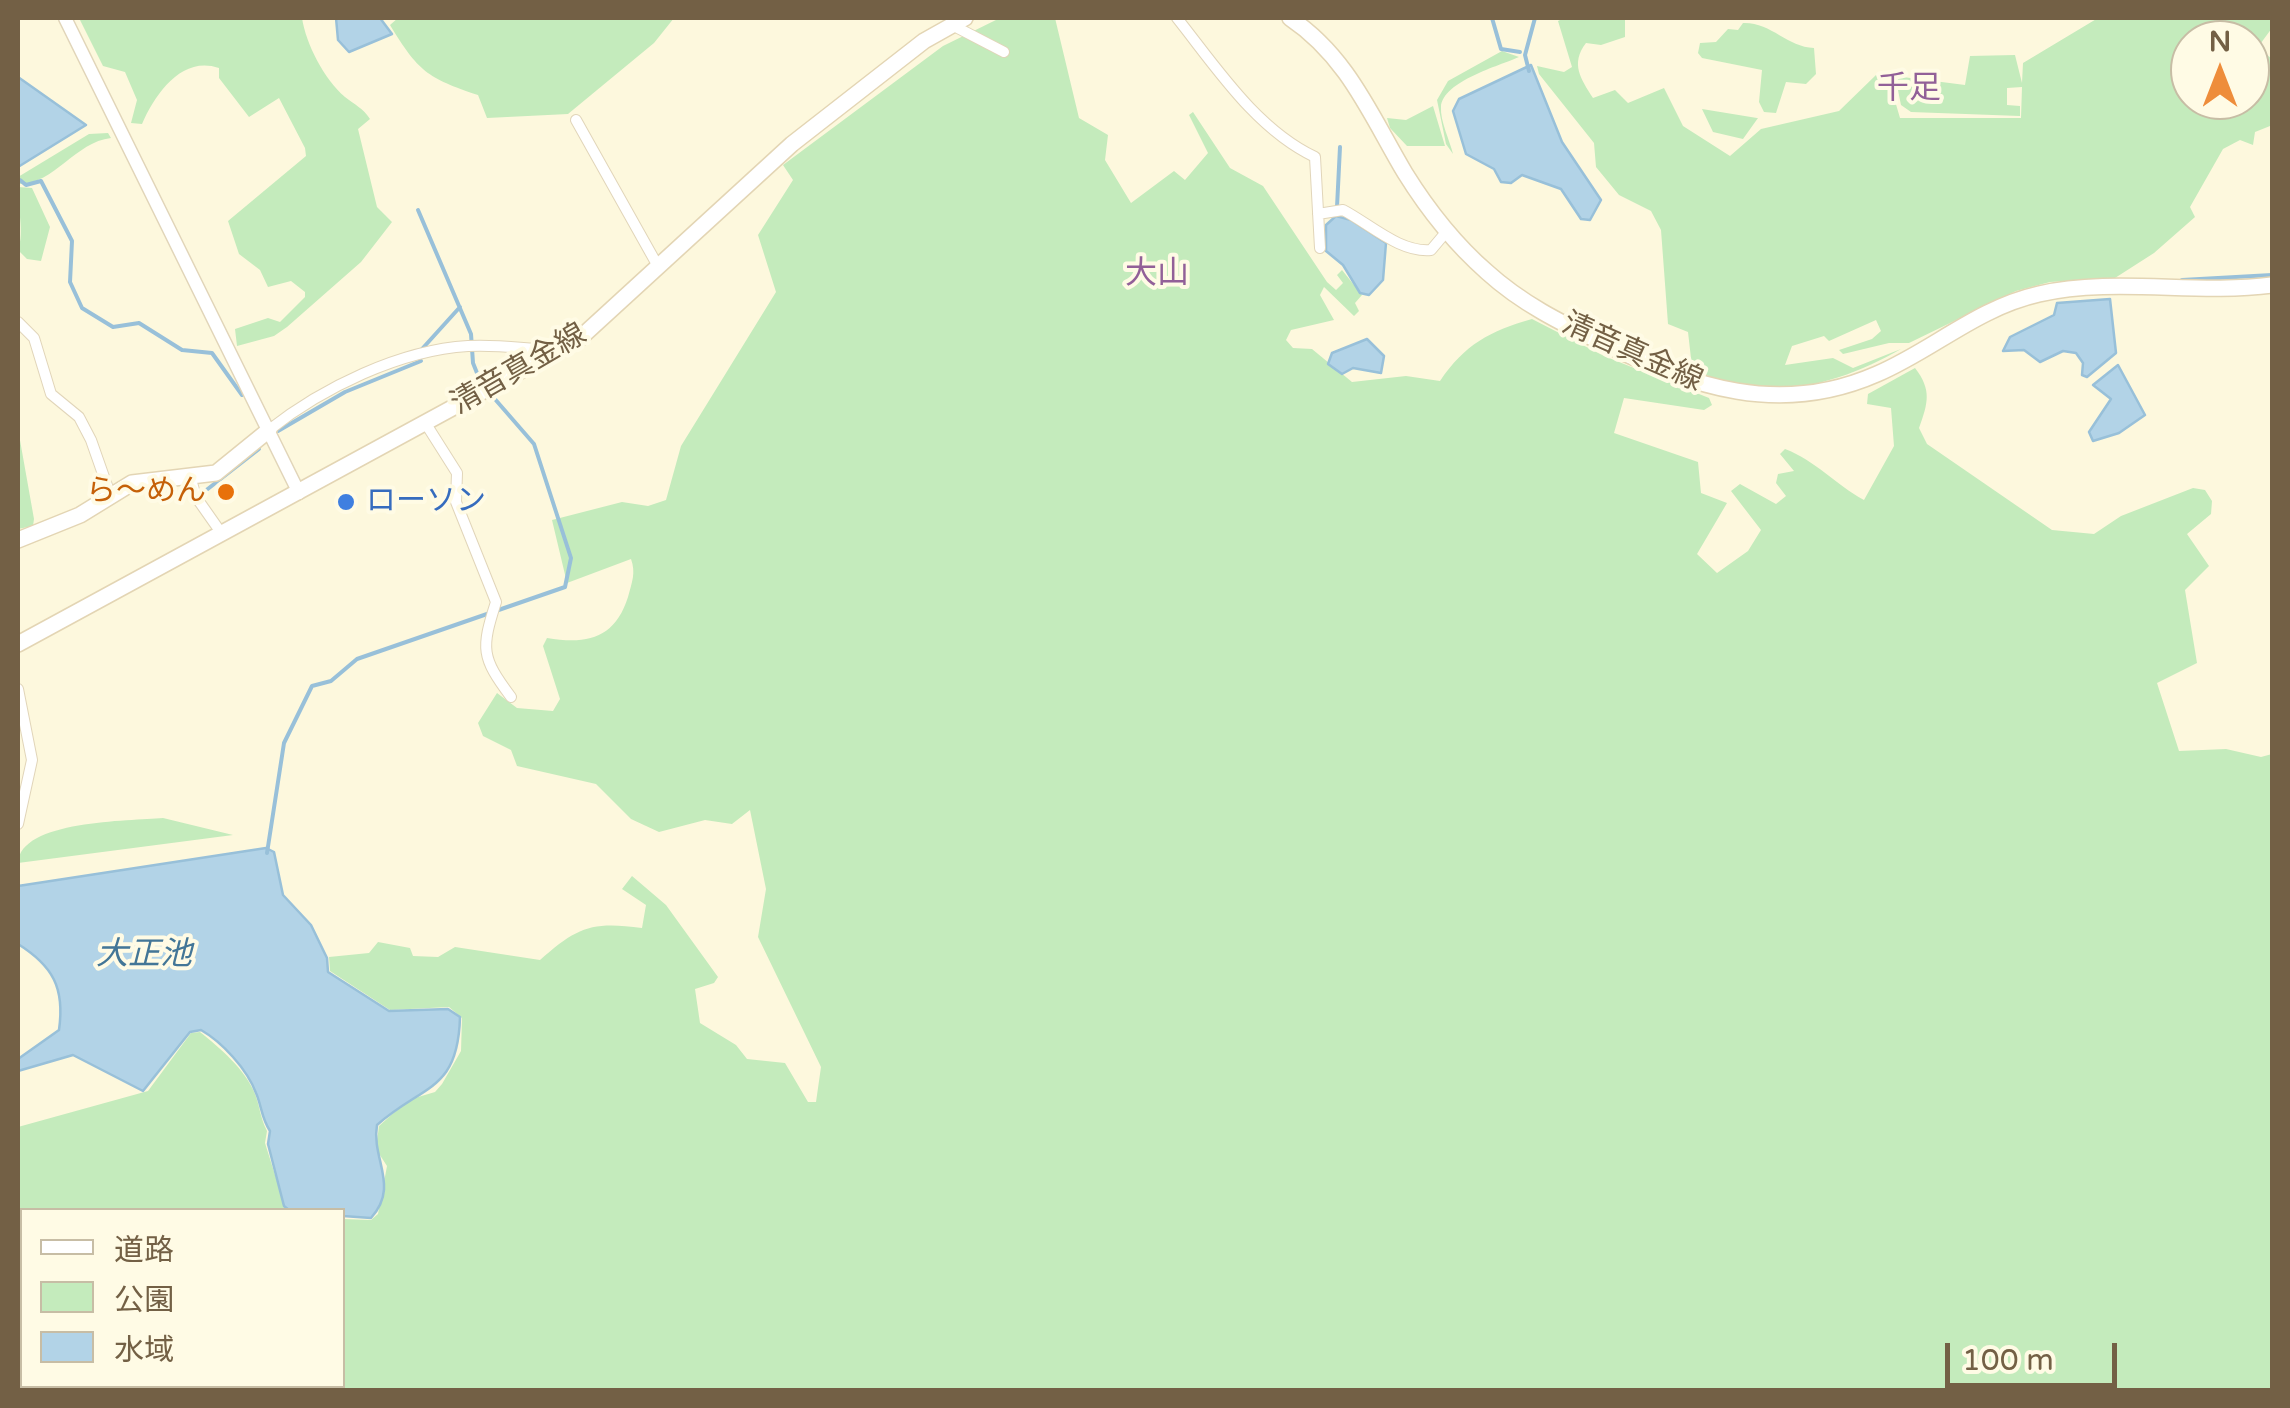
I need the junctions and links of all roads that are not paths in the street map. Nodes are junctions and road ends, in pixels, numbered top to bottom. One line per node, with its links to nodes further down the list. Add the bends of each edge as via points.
1 (65, 18): 15 (street)
2 (1177, 18): 7 (street, via 1274,130 1315,157)
3 (1290, 18): 8 (main road, 清音真金線, via 1350,76 1420,198)
4 (958, 21): 5 (street); 10 (main road, 清音真金線, via 817,123)
5 (1004, 52)
6 (576, 120): 10 (street)
7 (1318, 214): 8 (street, via 1336,210 1423,251); 9 (street)
8 (1447, 231): 11 (main road, 清音真金線, via 1490,275 1554,320 1684,380 1754,396 1814,394 1863,380 1981,314 2041,293)
9 (1320, 248)
10 (660, 270): 13 (main road, 清音真金線)
11 (2272, 286)
12 (18, 322): 18 (street, via 34,338 51,394 79,417)
13 (560, 350): 14 (main road, 清音真金線); 15 (street, via 472,345 418,356 356,378)
14 (426, 424): 17 (main road, 清音真金線); 23 (street, via 457,473 456,502 496,602 483,638 489,667)
15 (269, 430): 16 (main road, via 226,468); 17 (street)
16 (191, 479): 18 (main road, via 132,483); 19 (street)
17 (298, 493): 19 (main road, 清音真金線)
18 (110, 494): 20 (main road, via 80,515)
19 (222, 534): 21 (main road, 清音真金線)
20 (18, 540)
21 (18, 644)
22 (18, 688): 24 (street, via 32,760)
23 (511, 696)
24 (18, 824)

